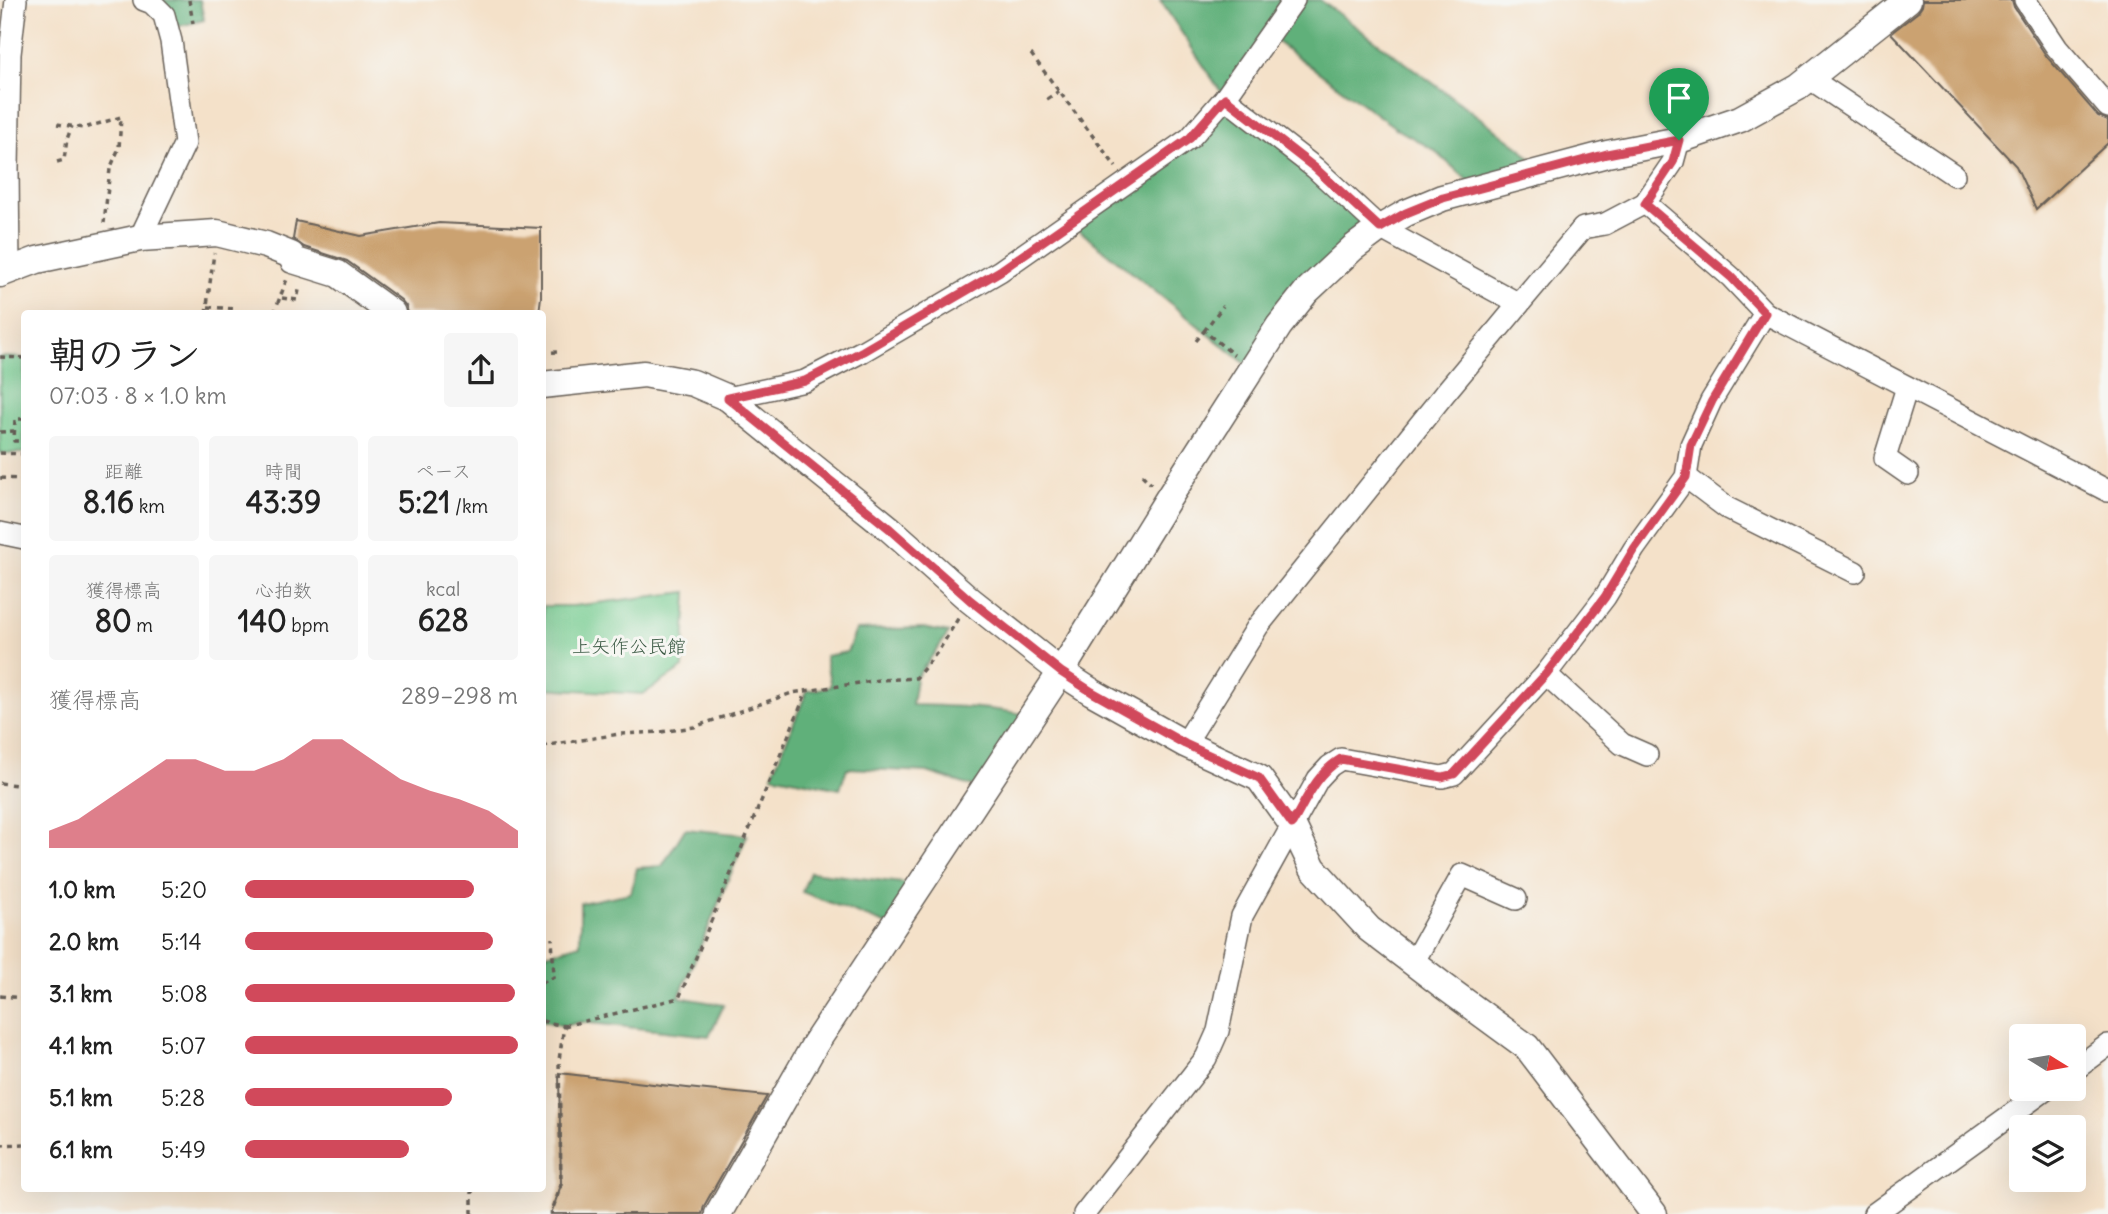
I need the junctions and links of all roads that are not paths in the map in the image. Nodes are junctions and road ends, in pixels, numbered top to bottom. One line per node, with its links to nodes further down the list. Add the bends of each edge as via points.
1 (16, 0): 14 (street, via 10,54)
2 (144, 0): 13 (street, via 164,15 185,142)
3 (1294, 0): 7 (street)
4 (1908, 0): 6 (street)
5 (2025, 0): 8 (street, via 2057,48)
6 (1809, 78): 9 (street, via 1740,118); 10 (street)
7 (1225, 98): 12 (street, via 1315,168); 20 (street, via 1190,138 1000,271 805,381)
8 (2108, 107)
9 (1679, 140): 11 (street, via 1673,162); 12 (street, via 1607,154 1443,198)
10 (1954, 175)
11 (1645, 204): 15 (street, via 1605,224 1583,228); 17 (street, via 1731,277)
12 (1380, 228): 15 (street); 27 (street, via 1306,292 1279,326)
13 (140, 238): 14 (street, via 37,260); 16 (street, via 217,233 266,245 293,260 338,274)
14 (5, 273)
15 (1519, 303): 29 (street, via 1258,626)
16 (388, 310)
17 (1765, 313): 19 (street); 22 (street, via 1712,401 1691,445)
18 (546, 385): 20 (street, via 644,374 693,383)
19 (1907, 387): 21 (street, via 1885,458); 23 (street)
20 (728, 398): 27 (street)
21 (1908, 474)
22 (1686, 477): 26 (street, via 1727,509); 28 (street)
23 (2108, 491)
24 (0, 533): 25 (street)
25 (21, 537)
26 (1855, 572)
27 (1061, 672): 29 (street); 37 (street, via 815,1044)
28 (1546, 674): 30 (street, via 1622,744); 31 (street, via 1454,774 1442,777 1341,759 1318,779)
29 (1185, 744): 31 (street, via 1259,778)
30 (1647, 755)
31 (1292, 824): 33 (street, via 1313,868 1369,929); 38 (street, via 1242,916 1218,1031 1206,1058)
32 (1516, 899): 33 (street, via 1462,875)
33 (1413, 963): 39 (street, via 1527,1047)
34 (2108, 1045): 35 (street)
35 (2086, 1061)
36 (2030, 1101): 40 (street)
37 (718, 1214)
38 (1084, 1214)
39 (1654, 1214)
40 (1874, 1214)

